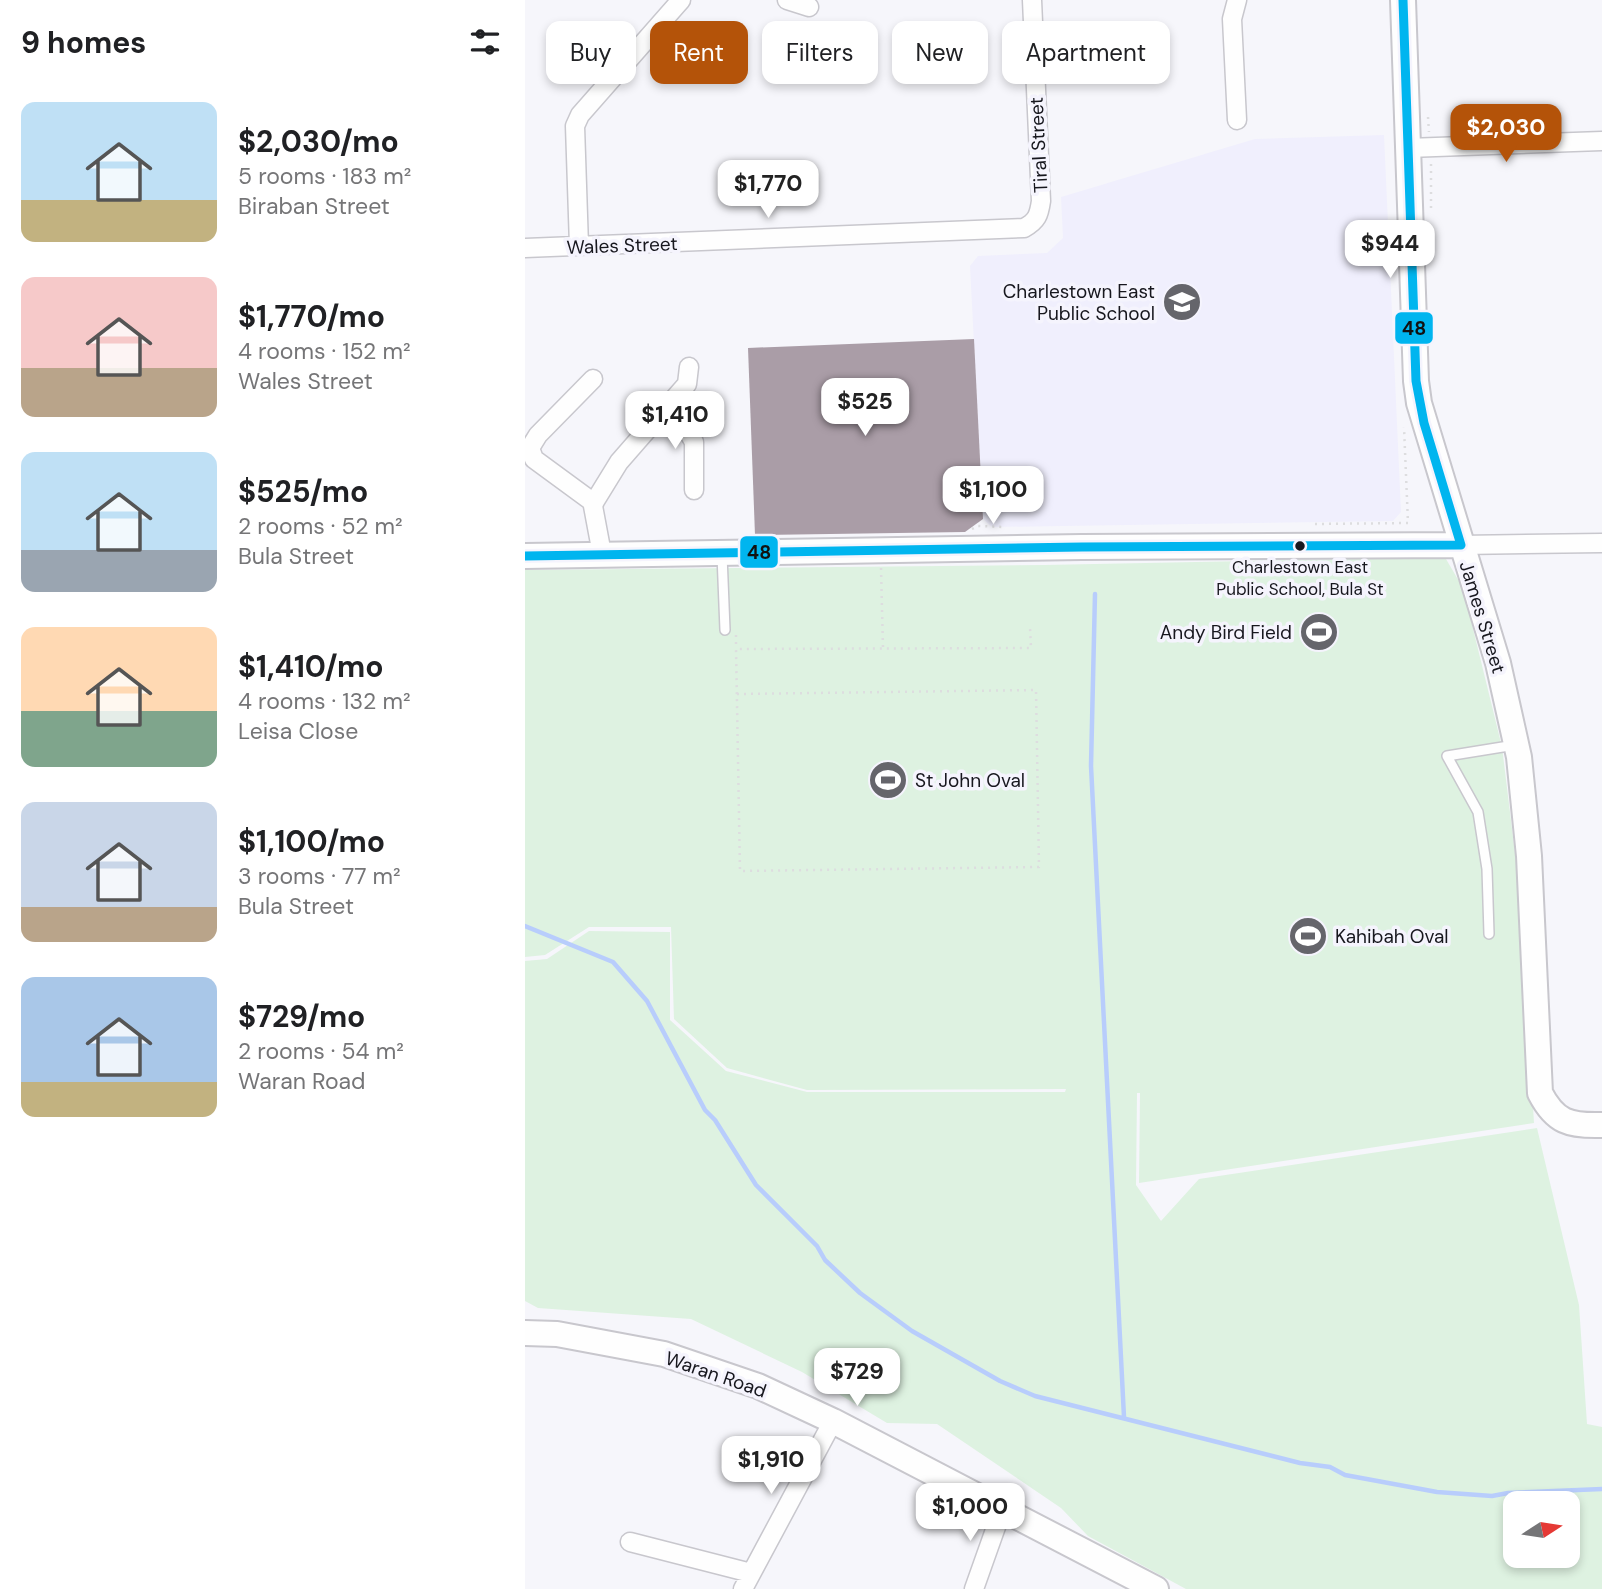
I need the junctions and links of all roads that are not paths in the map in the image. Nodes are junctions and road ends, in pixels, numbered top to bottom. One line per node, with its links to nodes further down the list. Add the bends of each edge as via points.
1 (681, 0): 11 (street, via 575,126)
2 (787, 0): 6 (street)
3 (1032, 0): 10 (street, Tiral Street, via 1039,214 1034,223)
4 (1237, 0): 7 (street, via 1232,19)
5 (1403, 0): 9 (street, James Street)
6 (809, 7)
7 (1237, 120)
8 (1602, 141): 9 (street)
9 (1408, 148): 19 (street, James Street, via 1416,381)
10 (1012, 230): 11 (street, Wales Street)
11 (579, 246): 12 (street, Wales Street)
12 (525, 248)
13 (689, 367): 15 (street, via 687,384)
14 (593, 379): 17 (street, via 530,448 534,460)
15 (666, 409): 16 (street, via 691,435); 17 (street, via 619,462)
16 (694, 489)
17 (594, 503): 20 (street)
18 (1602, 543): 19 (street)
19 (1461, 545): 21 (street); 24 (street, James Street, via 1498,663)
20 (602, 554): 21 (street); 22 (street)
21 (722, 554): 23 (lane)
22 (525, 556)
23 (725, 630)
24 (1516, 744): 25 (lane, via 1447,756 1478,812 1487,869); 26 (street, James Street, via 1529,856 1540,1093 1549,1111 1567,1122)
25 (1489, 934)
26 (1602, 1125)
27 (525, 1333): 28 (street, Waran Road, via 557,1334 664,1354 758,1386)
28 (833, 1421): 29 (street, Waran Road); 31 (street)
29 (1002, 1510): 32 (street); 33 (street, Waran Road)
30 (630, 1542): 31 (street)
31 (747, 1581)
32 (974, 1589)
33 (1156, 1589)

